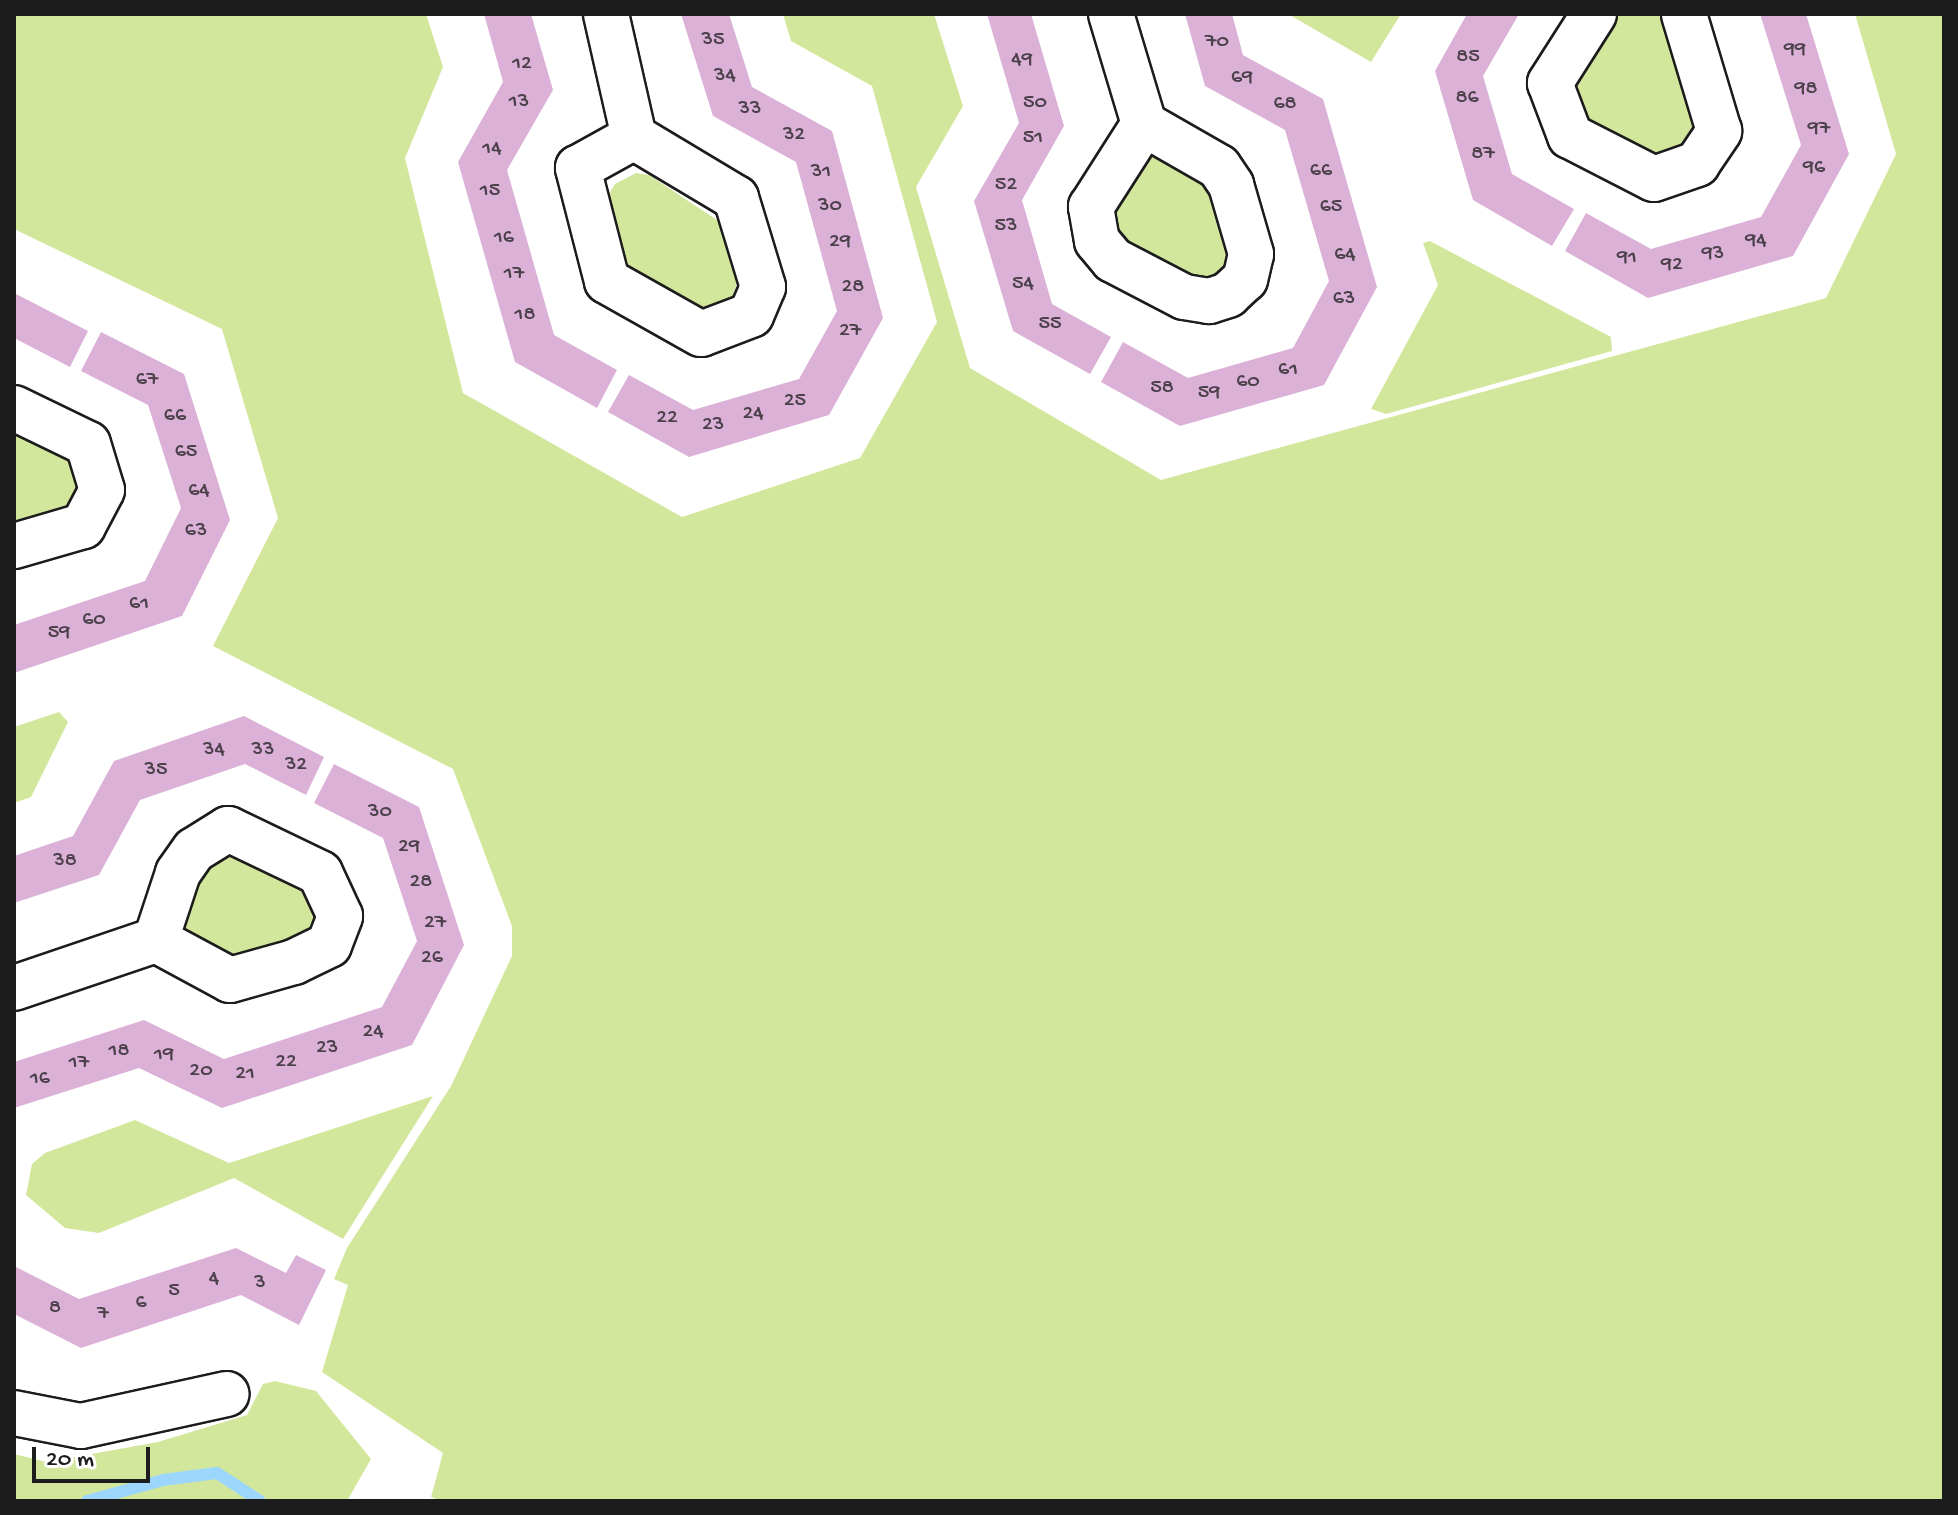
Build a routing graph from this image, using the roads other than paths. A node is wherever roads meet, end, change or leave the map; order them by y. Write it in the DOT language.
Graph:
graph roads {
  1 [pos="606,14"];
  2 [pos="1111,14"];
  3 [pos="1594,14"];
  4 [pos="1684,14"];
  5 [pos="1144,124"];
  6 [pos="634,137"];
  7 [pos="14,408"];
  8 [pos="14,546"];
  9 [pos="156,940"];
  10 [pos="14,988"];
  11 [pos="227,1394"];
  12 [pos="14,1413"];
  1 -- 6 [label="street"];
  2 -- 5 [label="street"];
  3 -- 4 [label="street"];
  6 -- 6 [label="street"];
  7 -- 8 [label="street"];
  9 -- 10 [label="street"];
  11 -- 12 [label="street"];
}
